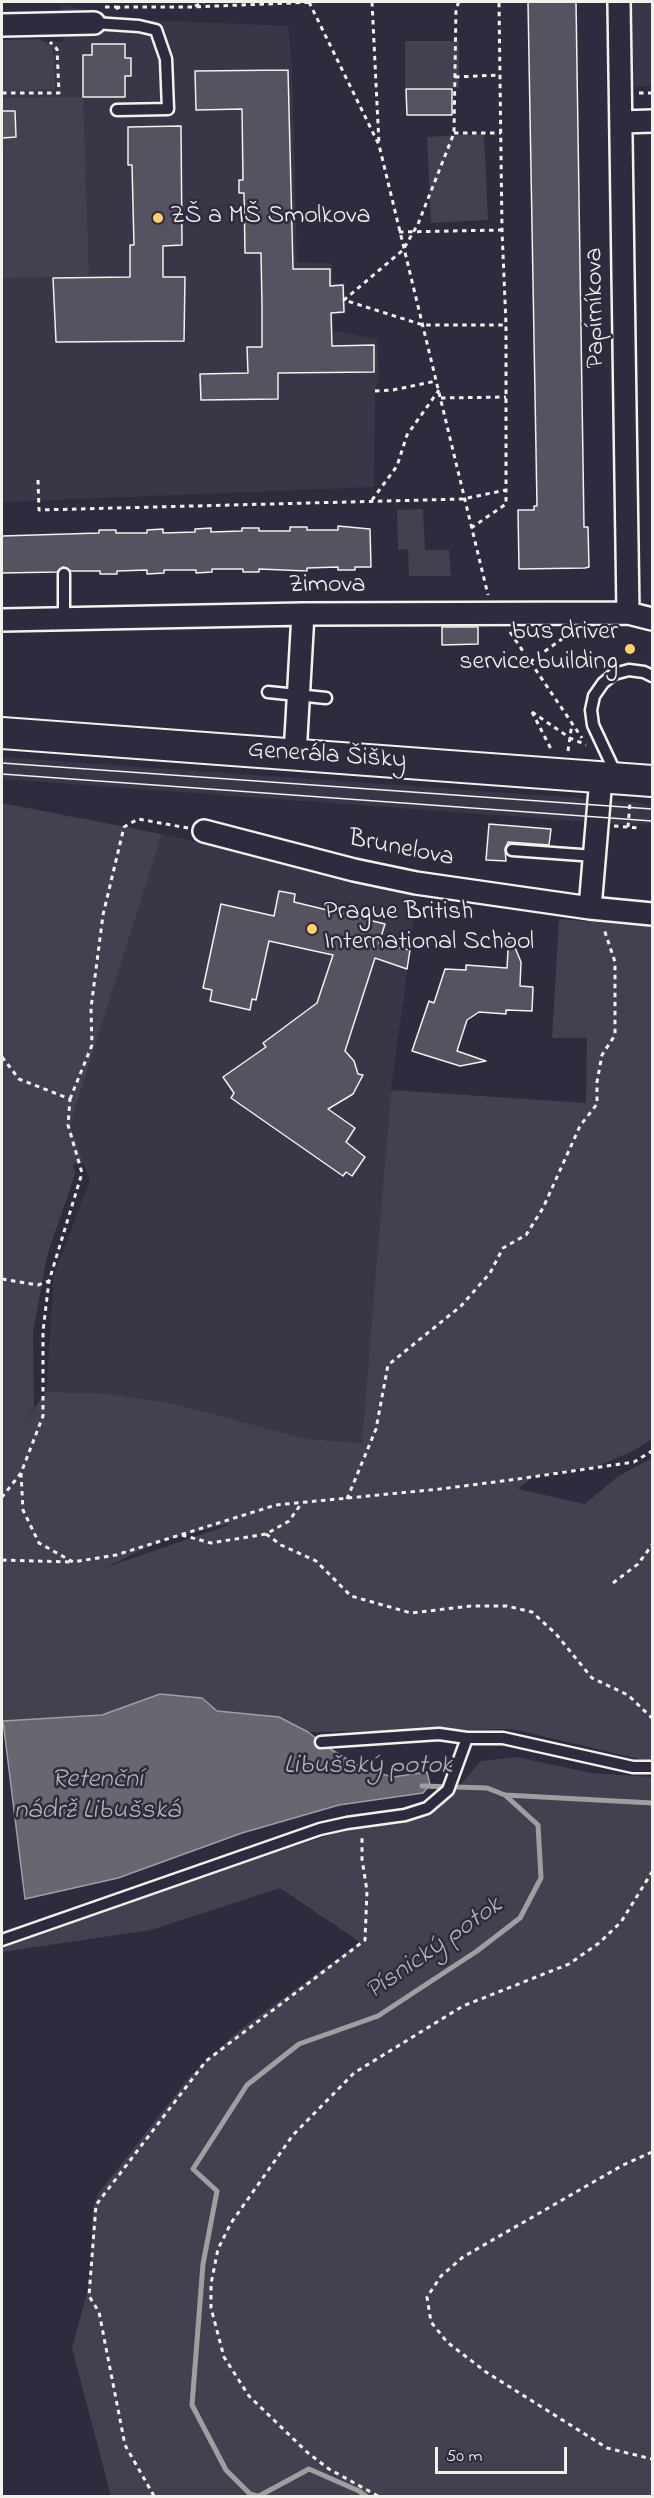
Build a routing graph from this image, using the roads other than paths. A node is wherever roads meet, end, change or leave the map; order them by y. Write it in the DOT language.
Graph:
graph roads {
  1 [pos="619,2"];
  2 [pos="94,23"];
  3 [pos="2,25"];
  4 [pos="117,110"];
  5 [pos="652,121"];
  6 [pos="621,122"];
  7 [pos="64,574"];
  8 [pos="628,613"];
  9 [pos="303,614"];
  10 [pos="64,619"];
  11 [pos="652,619"];
  12 [pos="2,620"];
  13 [pos="652,676"];
  14 [pos="268,692"];
  15 [pos="298,695"];
  16 [pos="326,698"];
  17 [pos="2,733"];
  18 [pos="295,755"];
  19 [pos="627,785"];
  20 [pos="204,831"];
  21 [pos="512,850"];
  22 [pos="594,856"];
  23 [pos="595,913"];
  24 [pos="652,914"];
  25 [pos="467,1738"];
  26 [pos="321,1742"];
  27 [pos="652,1767"];
  28 [pos="2,1940"];
  1 -- 6 [label="street, Papírníkova"];
  2 -- 3 [label="street"];
  2 -- 4 [label="lane"];
  5 -- 6 [label="street"];
  6 -- 8 [label="street, Papírníkova"];
  7 -- 10 [label="lane"];
  8 -- 9 [label="street, Zimova"];
  8 -- 11 [label="street, Zimova"];
  9 -- 10 [label="street, Zimova"];
  9 -- 15 [label="street"];
  10 -- 12 [label="street, Zimova"];
  13 -- 19 [label="lane"];
  14 -- 15 [label="lane"];
  15 -- 16 [label="lane"];
  15 -- 18 [label="street"];
  17 -- 18 [label="main road, Generála Šišky"];
  18 -- 19 [label="main road, Generála Šišky"];
  19 -- 22 [label="street"];
  20 -- 23 [label="street, Brunelova"];
  21 -- 22 [label="lane"];
  22 -- 23 [label="street"];
  23 -- 24 [label="street, Brunelova"];
  25 -- 26 [label="lane"];
  25 -- 27 [label="lane"];
  25 -- 28 [label="lane"];
}
